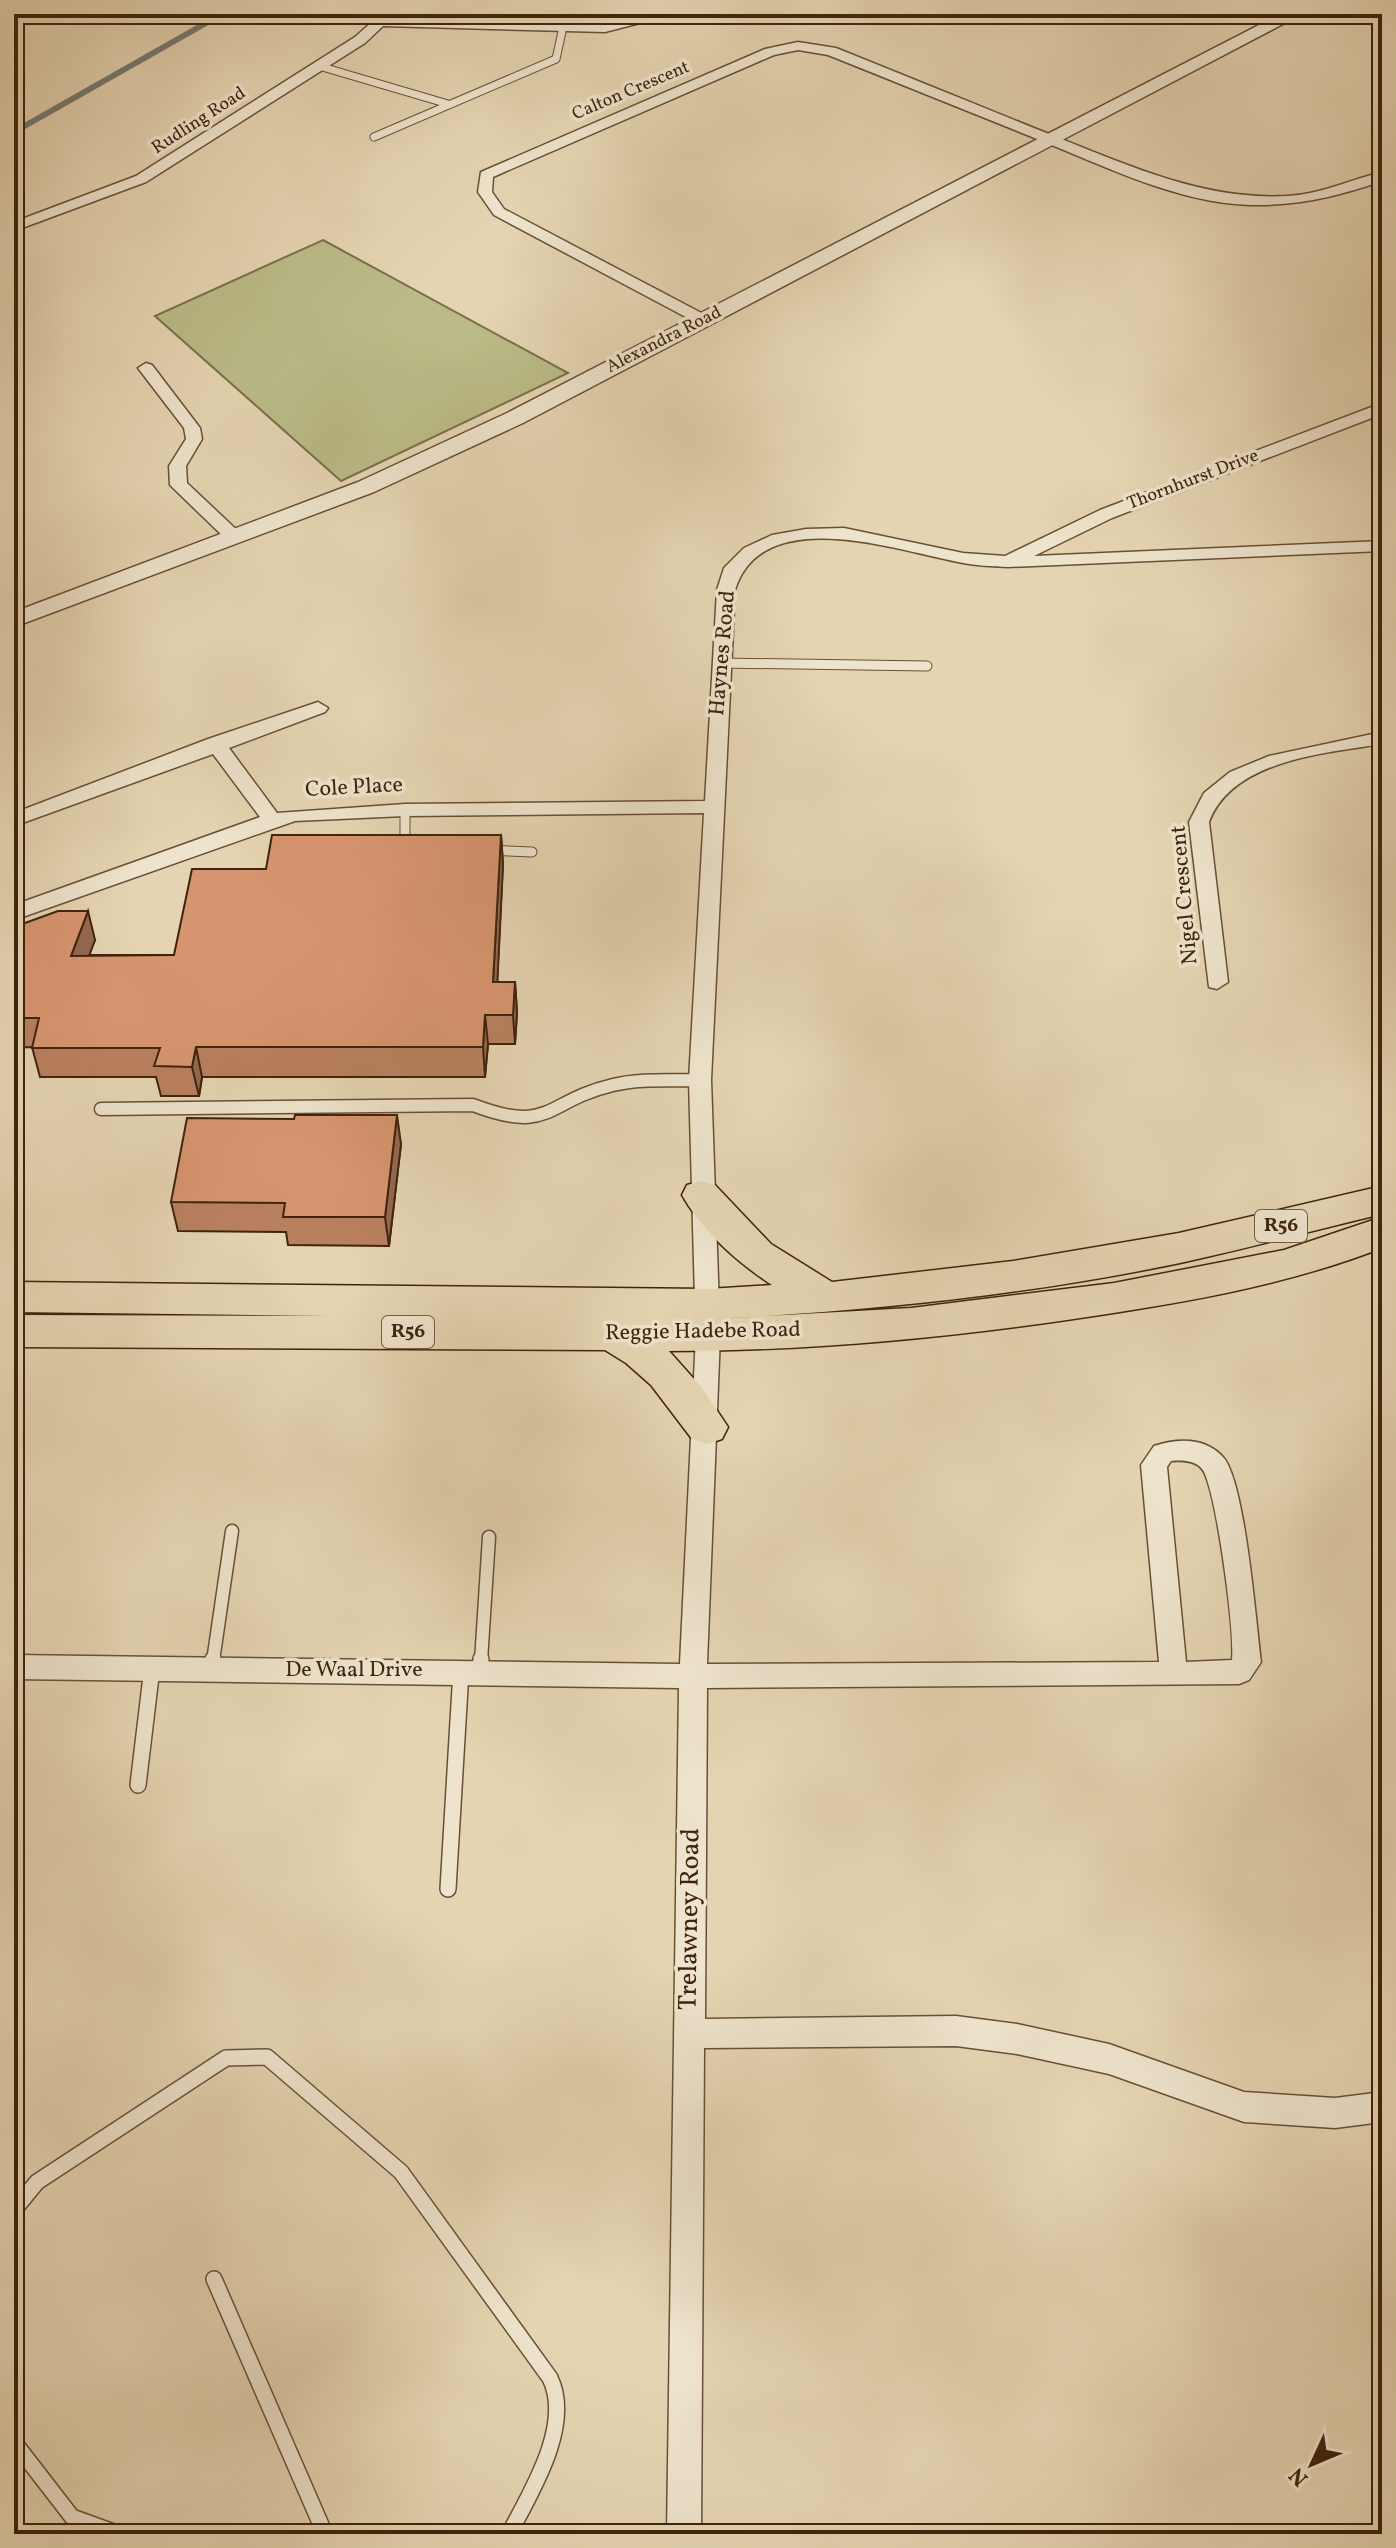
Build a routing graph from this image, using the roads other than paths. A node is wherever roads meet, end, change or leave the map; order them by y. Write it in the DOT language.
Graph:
graph roads {
  1 [pos="668,14"];
  2 [pos="1293,14"];
  3 [pos="378,18"];
  4 [pos="563,27"];
  5 [pos="319,66"];
  6 [pos="448,104"];
  7 [pos="374,137"];
  8 [pos="1048,138"];
  9 [pos="1382,176"];
  10 [pos="14,227"];
  11 [pos="703,320"];
  12 [pos="146,368"];
  13 [pos="1382,408"];
  14 [pos="1106,514"];
  15 [pos="234,537"];
  16 [pos="1382,546"];
  17 [pos="1122,557"];
  18 [pos="1008,562"];
  19 [pos="14,620"];
  20 [pos="721,663"];
  21 [pos="927,666"];
  22 [pos="318,708"];
  23 [pos="1382,738"];
  24 [pos="215,743"];
  25 [pos="712,807"];
  26 [pos="405,810"];
  27 [pos="14,820"];
  28 [pos="272,820"];
  29 [pos="427,848"];
  30 [pos="472,850"];
  31 [pos="532,852"];
  32 [pos="14,913"];
  33 [pos="1217,982"];
  34 [pos="700,1080"];
  35 [pos="101,1109"];
  36 [pos="701,1195"];
  37 [pos="1382,1200"];
  38 [pos="1382,1232"];
  39 [pos="14,1297"];
  40 [pos="827,1298"];
  41 [pos="708,1320"];
  42 [pos="14,1331"];
  43 [pos="608,1334"];
  44 [pos="707,1427"];
  45 [pos="232,1531"];
  46 [pos="489,1537"];
  47 [pos="14,1667"];
  48 [pos="152,1668"];
  49 [pos="211,1671"];
  50 [pos="471,1671"];
  51 [pos="1174,1674"];
  52 [pos="693,1676"];
  53 [pos="138,1785"];
  54 [pos="448,1889"];
  55 [pos="689,2034"];
  56 [pos="1382,2107"];
  57 [pos="14,2210"];
  58 [pos="214,2279"];
  59 [pos="14,2442"];
  60 [pos="119,2534"];
  61 [pos="325,2534"];
  62 [pos="509,2534"];
  63 [pos="684,2534"];
  1 -- 4 [label="street"];
  2 -- 8 [label="street, Alexandra Road"];
  3 -- 4 [label="street"];
  3 -- 5 [label="street, Rudling Road"];
  4 -- 6 [label="lane"];
  5 -- 6 [label="lane"];
  5 -- 10 [label="street, Rudling Road"];
  6 -- 7 [label="lane"];
  8 -- 9 [label="street"];
  8 -- 11 [label="street, Alexandra Road"];
  8 -- 11 [label="street, Calton Crescent"];
  11 -- 15 [label="street, Alexandra Road"];
  12 -- 15 [label="street"];
  13 -- 14 [label="street, Thornhurst Drive"];
  14 -- 17 [label="street"];
  14 -- 18 [label="street, Thornhurst Drive"];
  15 -- 19 [label="street, Alexandra Road"];
  16 -- 17 [label="street, Haynes Road"];
  17 -- 18 [label="street, Haynes Road"];
  18 -- 20 [label="street, Haynes Road"];
  20 -- 21 [label="lane"];
  20 -- 25 [label="street, Haynes Road"];
  22 -- 24 [label="street"];
  23 -- 33 [label="street, Nigel Crescent"];
  24 -- 27 [label="street"];
  24 -- 28 [label="street"];
  25 -- 26 [label="street, Cole Place"];
  25 -- 34 [label="street, Haynes Road"];
  26 -- 28 [label="street, Cole Place"];
  26 -- 29 [label="lane"];
  28 -- 32 [label="street, Cole Place"];
  30 -- 31 [label="lane"];
  34 -- 35 [label="lane"];
  34 -- 36 [label="street, Haynes Road"];
  36 -- 40 [label="main road"];
  36 -- 41 [label="street, Haynes Road"];
  37 -- 40 [label="main road, Reggie Hadebe Road / R56"];
  38 -- 41 [label="main road, Reggie Hadebe Road / R56"];
  39 -- 41 [label="main road, Reggie Hadebe Road / R56"];
  40 -- 41 [label="main road, Reggie Hadebe Road / R56"];
  41 -- 43 [label="main road, Reggie Hadebe Road / R56"];
  41 -- 44 [label="street, Trelawney Road"];
  42 -- 43 [label="main road, Reggie Hadebe Road / R56"];
  43 -- 44 [label="main road"];
  44 -- 52 [label="street, Trelawney Road"];
  45 -- 49 [label="lane"];
  46 -- 50 [label="lane"];
  47 -- 48 [label="street, De Waal Drive"];
  48 -- 49 [label="street, De Waal Drive"];
  48 -- 53 [label="lane"];
  49 -- 50 [label="street, De Waal Drive"];
  50 -- 52 [label="street, De Waal Drive"];
  50 -- 54 [label="lane"];
  51 -- 51 [label="street, De Waal Drive"];
  51 -- 52 [label="street, De Waal Drive"];
  52 -- 55 [label="street, Trelawney Road"];
  55 -- 56 [label="street"];
  55 -- 63 [label="street, Trelawney Road"];
  57 -- 62 [label="lane"];
  58 -- 61 [label="lane"];
  59 -- 60 [label="lane"];
}
